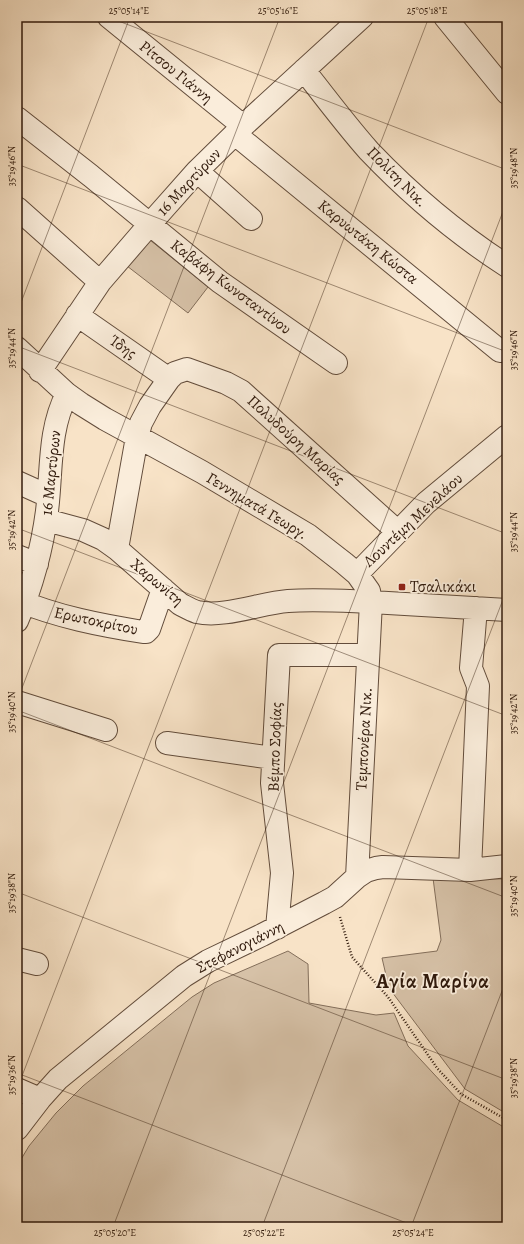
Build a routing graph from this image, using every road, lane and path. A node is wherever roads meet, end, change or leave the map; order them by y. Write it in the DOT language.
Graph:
graph roads {
  1 [pos="109,17"];
  2 [pos="362,17"];
  3 [pos="445,17"];
  4 [pos="304,70"];
  5 [pos="507,93"];
  6 [pos="17,118"];
  7 [pos="239,130"];
  8 [pos="197,171"];
  9 [pos="17,208"];
  10 [pos="251,219"];
  11 [pos="150,224"];
  12 [pos="507,266"];
  13 [pos="100,282"];
  14 [pos="77,315"];
  15 [pos="17,348"];
  16 [pos="500,351"];
  17 [pos="336,363"];
  18 [pos="40,370"];
  19 [pos="175,375"];
  20 [pos="67,394"];
  21 [pos="507,436"];
  22 [pos="137,437"];
  23 [pos="17,482"];
  24 [pos="48,496"];
  25 [pos="46,520"];
  26 [pos="398,532"];
  27 [pos="117,549"];
  28 [pos="17,556"];
  29 [pos="37,564"];
  30 [pos="357,574"];
  31 [pos="163,589"];
  32 [pos="371,602"];
  33 [pos="20,608"];
  34 [pos="476,608"];
  35 [pos="507,610"];
  36 [pos="368,655"];
  37 [pos="17,702"];
  38 [pos="106,730"];
  39 [pos="167,743"];
  40 [pos="273,758"];
  41 [pos="507,866"];
  42 [pos="470,870"];
  43 [pos="357,877"];
  44 [pos="335,897"];
  45 [pos="277,928"];
  46 [pos="17,1089"];
  47 [pos="40,1099"];
  48 [pos="507,1120"];
  49 [pos="17,1129"];
  1 -- 7 [label="street, Ρίτσου Γιάννη"];
  2 -- 4 [label="street, 16 Μαρτύρων"];
  3 -- 5 [label="street"];
  4 -- 7 [label="street, 16 Μαρτύρων"];
  4 -- 12 [label="street, Πολίτη Νικ."];
  6 -- 11 [label="street, Καβάφη Κωνσταντίνου"];
  7 -- 8 [label="street, 16 Μαρτύρων"];
  7 -- 16 [label="street, Καρυωτάκη Κώστα"];
  8 -- 10 [label="street"];
  8 -- 11 [label="street, 16 Μαρτύρων"];
  9 -- 13 [label="street"];
  11 -- 13 [label="street, 16 Μαρτύρων"];
  11 -- 17 [label="street, Καβάφη Κωνσταντίνου"];
  13 -- 14 [label="street, 16 Μαρτύρων"];
  14 -- 18 [label="street, 16 Μαρτύρων"];
  14 -- 19 [label="street, Ίδης"];
  15 -- 18 [label="street, Γεννηματά Γεωργ."];
  18 -- 20 [label="street, Γεννηματά Γεωργ."];
  19 -- 22 [label="street"];
  19 -- 26 [label="street, Πολυδούρη Μαρίας"];
  20 -- 22 [label="street, Γεννηματά Γεωργ."];
  20 -- 24 [label="street, 16 Μαρτύρων"];
  21 -- 26 [label="street, Λουντέμη Μενελάου"];
  22 -- 27 [label="street"];
  22 -- 30 [label="street, Γεννηματά Γεωργ."];
  23 -- 24 [label="street"];
  24 -- 25 [label="street, 16 Μαρτύρων"];
  25 -- 27 [label="street, Χαρωνίτη"];
  25 -- 29 [label="street, 16 Μαρτύρων"];
  26 -- 30 [label="street, Λουντέμη Μενελάου"];
  27 -- 31 [label="street, Χαρωνίτη"];
  28 -- 29 [label="street"];
  29 -- 33 [label="street, 16 Μαρτύρων"];
  30 -- 32 [label="street, Γεννηματά Γεωργ."];
  31 -- 32 [label="street, Χαρωνίτη"];
  31 -- 33 [label="street, Ερωτοκρίτου"];
  32 -- 34 [label="street"];
  32 -- 36 [label="street, Τεμπονέρα Νικ."];
  34 -- 35 [label="street"];
  34 -- 42 [label="street"];
  36 -- 40 [label="street, Βέμπο Σοφίας"];
  36 -- 43 [label="street, Τεμπονέρα Νικ."];
  37 -- 38 [label="street"];
  39 -- 40 [label="street"];
  40 -- 45 [label="street, Βέμπο Σοφίας"];
  41 -- 42 [label="street, Στεφανογιάννη"];
  42 -- 43 [label="street, Στεφανογιάννη"];
  43 -- 44 [label="street, Στεφανογιάννη"];
  44 -- 45 [label="street, Στεφανογιάννη"];
  44 -- 48 [label="path"];
  45 -- 47 [label="street, Στεφανογιάννη"];
  46 -- 47 [label="street"];
  47 -- 49 [label="street, Στεφανογιάννη"];
}
